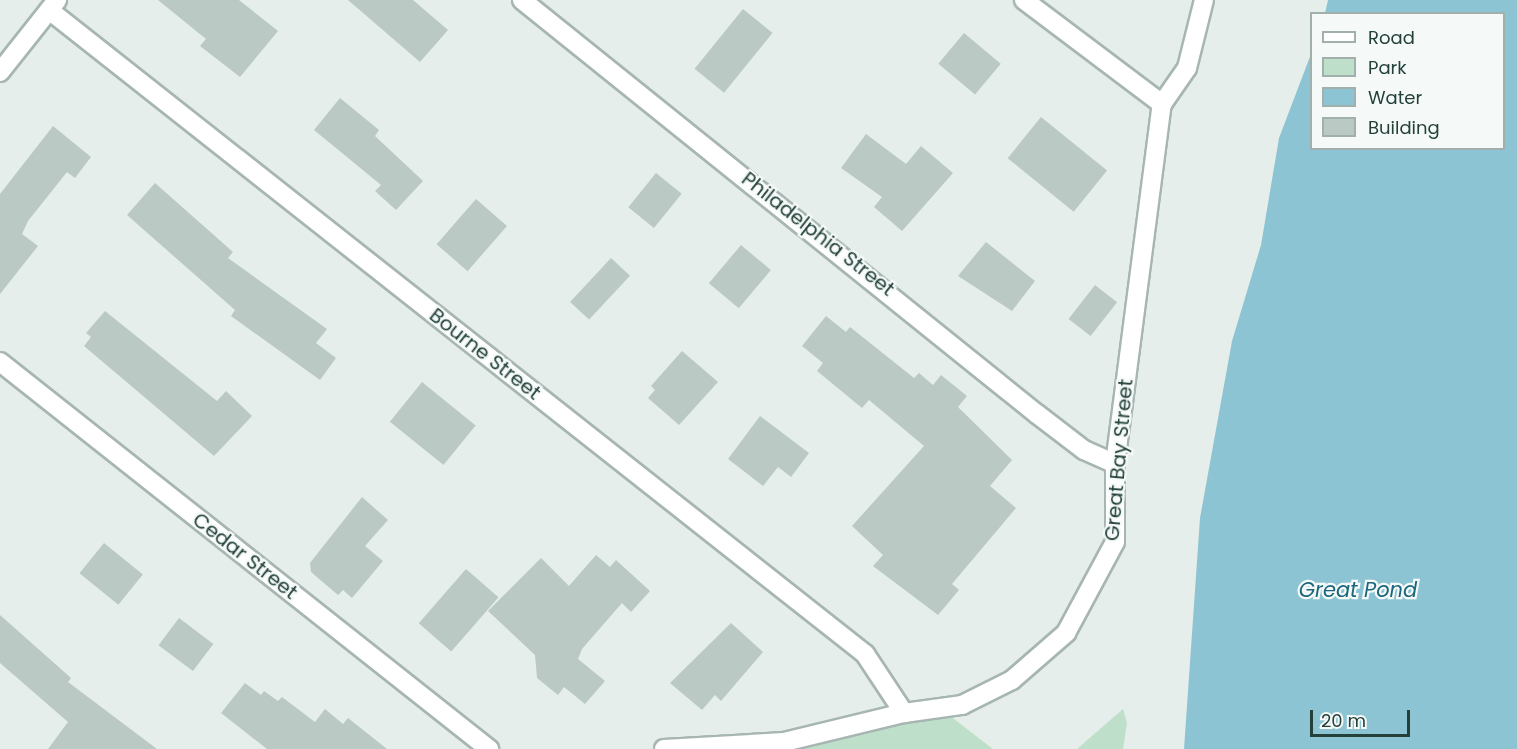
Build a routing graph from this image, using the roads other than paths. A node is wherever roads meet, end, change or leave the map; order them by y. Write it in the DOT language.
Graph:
graph roads {
  1 [pos="522,0"];
  2 [pos="1024,0"];
  3 [pos="1204,0"];
  4 [pos="53,5"];
  5 [pos="0,72"];
  6 [pos="1162,104"];
  7 [pos="0,362"];
  8 [pos="1115,464"];
  9 [pos="904,712"];
  10 [pos="489,749"];
  11 [pos="664,749"];
  1 -- 8 [label="street, Philadelphia Street"];
  2 -- 6 [label="street"];
  3 -- 6 [label="street, Great Bay Street"];
  4 -- 5 [label="street"];
  4 -- 9 [label="street, Bourne Street"];
  6 -- 8 [label="street, Great Bay Street"];
  7 -- 10 [label="street, Cedar Street"];
  8 -- 9 [label="street, Great Bay Street"];
  9 -- 11 [label="street, Great Bay Street"];
}
